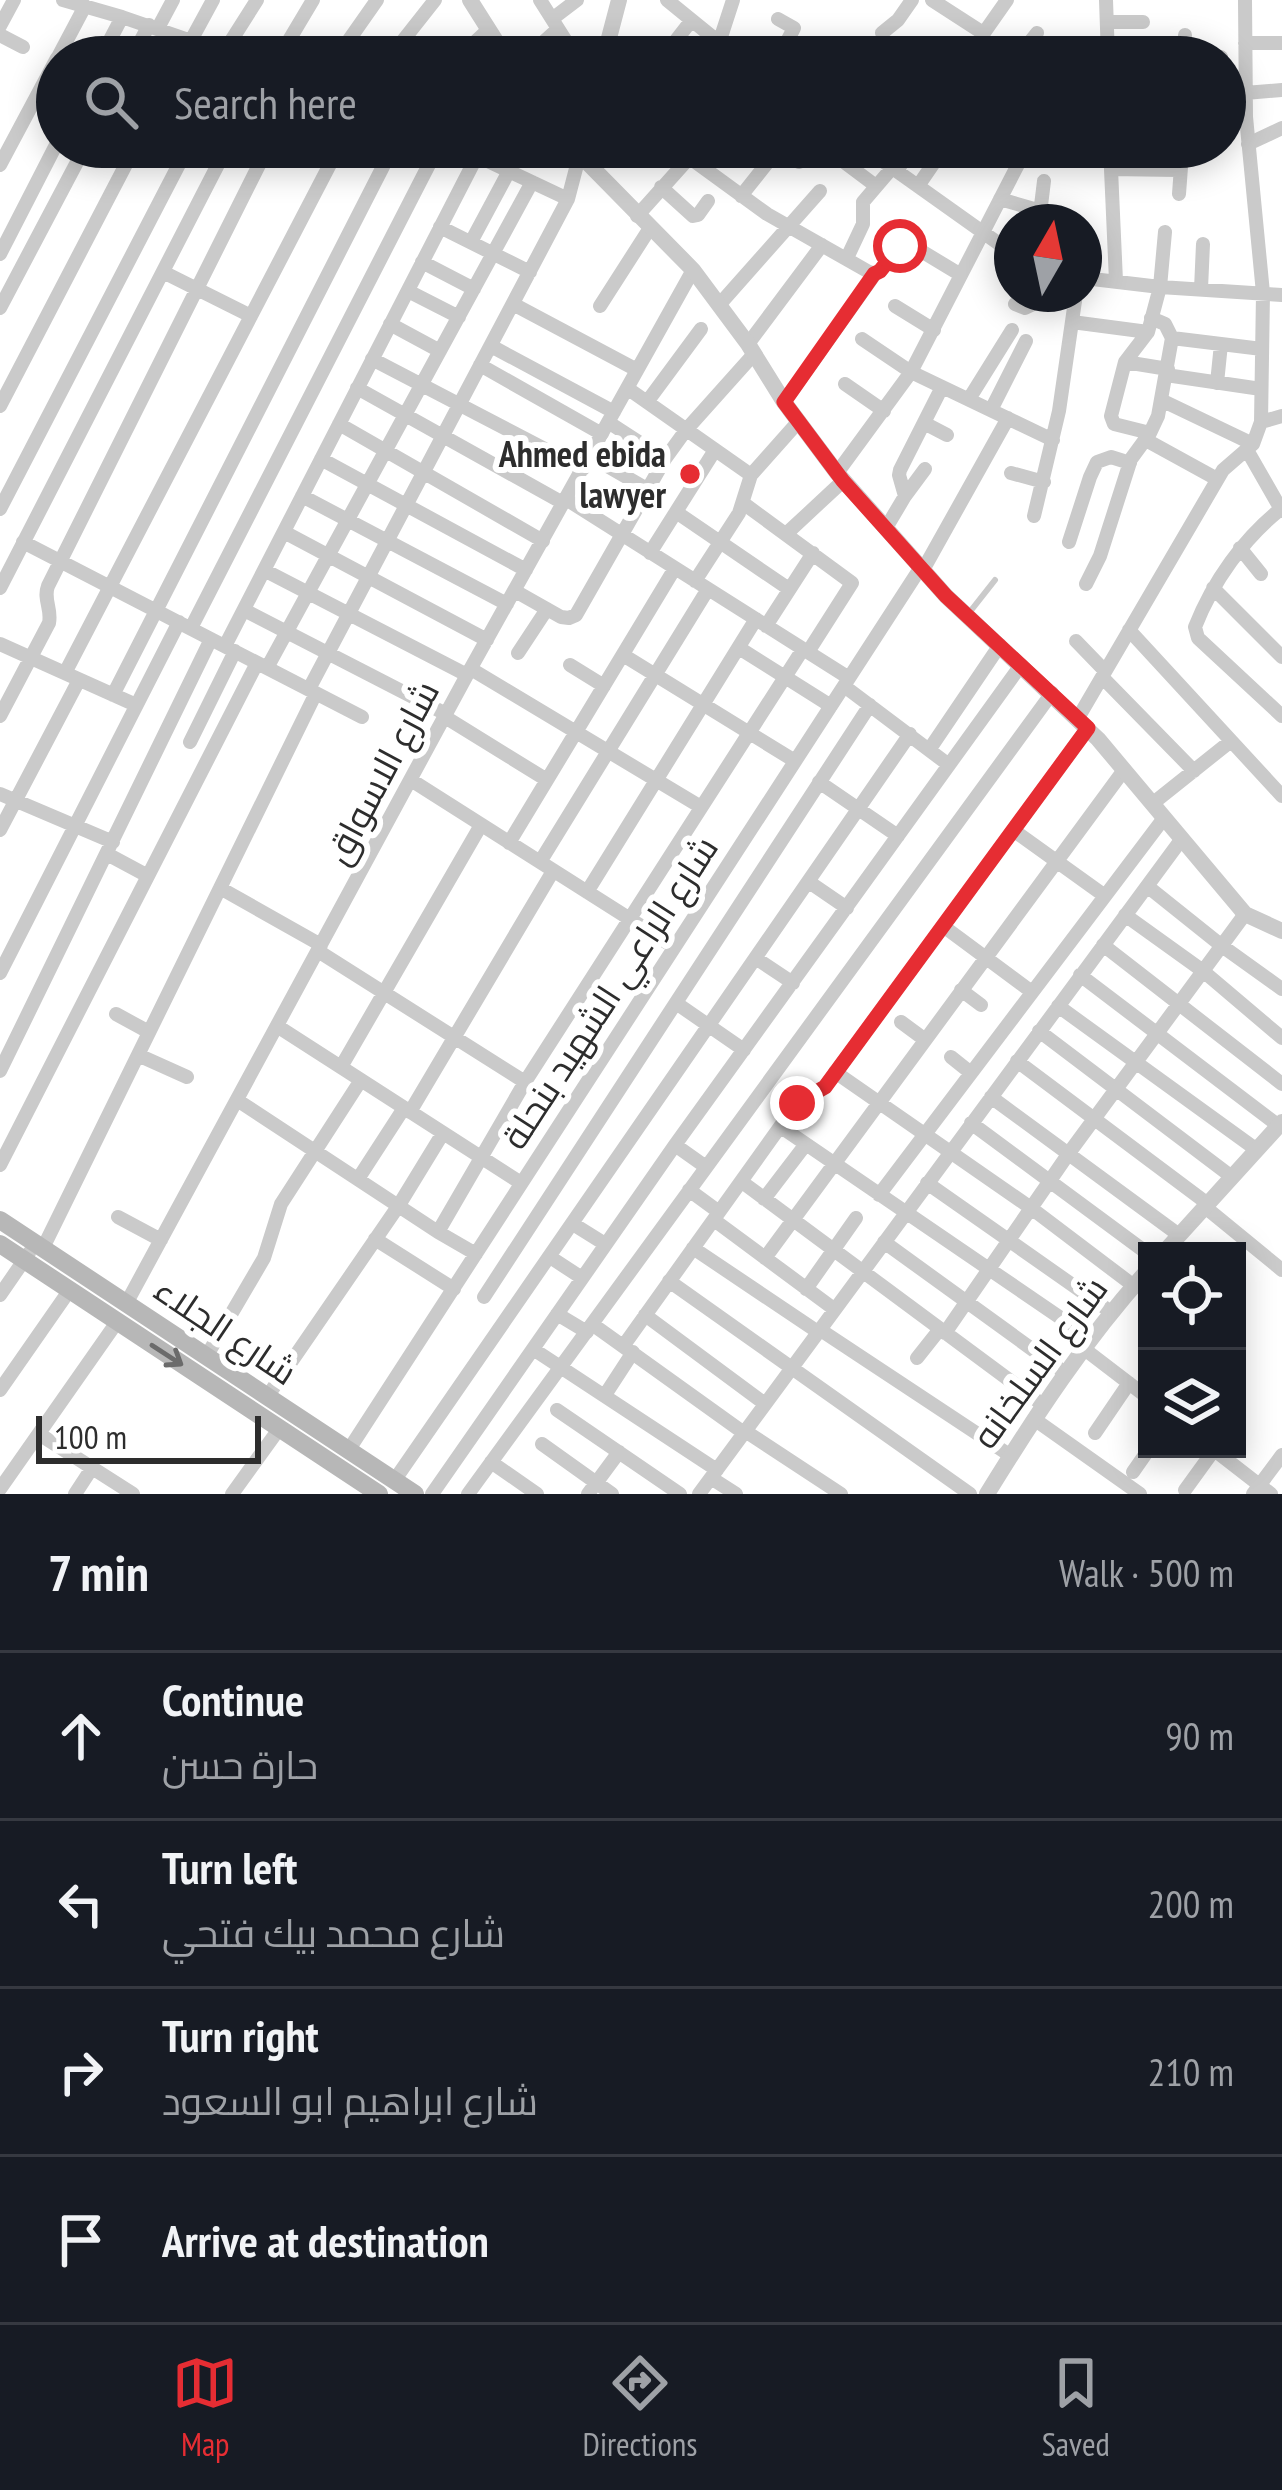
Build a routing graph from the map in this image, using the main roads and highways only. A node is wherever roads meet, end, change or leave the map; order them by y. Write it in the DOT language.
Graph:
graph roads {
  1 [pos="0,1220"];
  2 [pos="0,1244"];
  3 [pos="34,1251"];
  4 [pos="308,1436"];
  5 [pos="387,1487"];
  6 [pos="416,1494"];
  1 -- 3 [label="main road, شارع الجلاء"];
  2 -- 3 [label="main road, شارع الجلاء"];
  3 -- 4 [label="main road, شارع الجلاء"];
  3 -- 4 [label="main road, شارع الجلاء, one-way"];
  4 -- 5 [label="main road, شارع الجلاء"];
  4 -- 5 [label="main road, شارع الجلاء"];
  5 -- 6 [label="main road, شارع الجلاء"];
}
